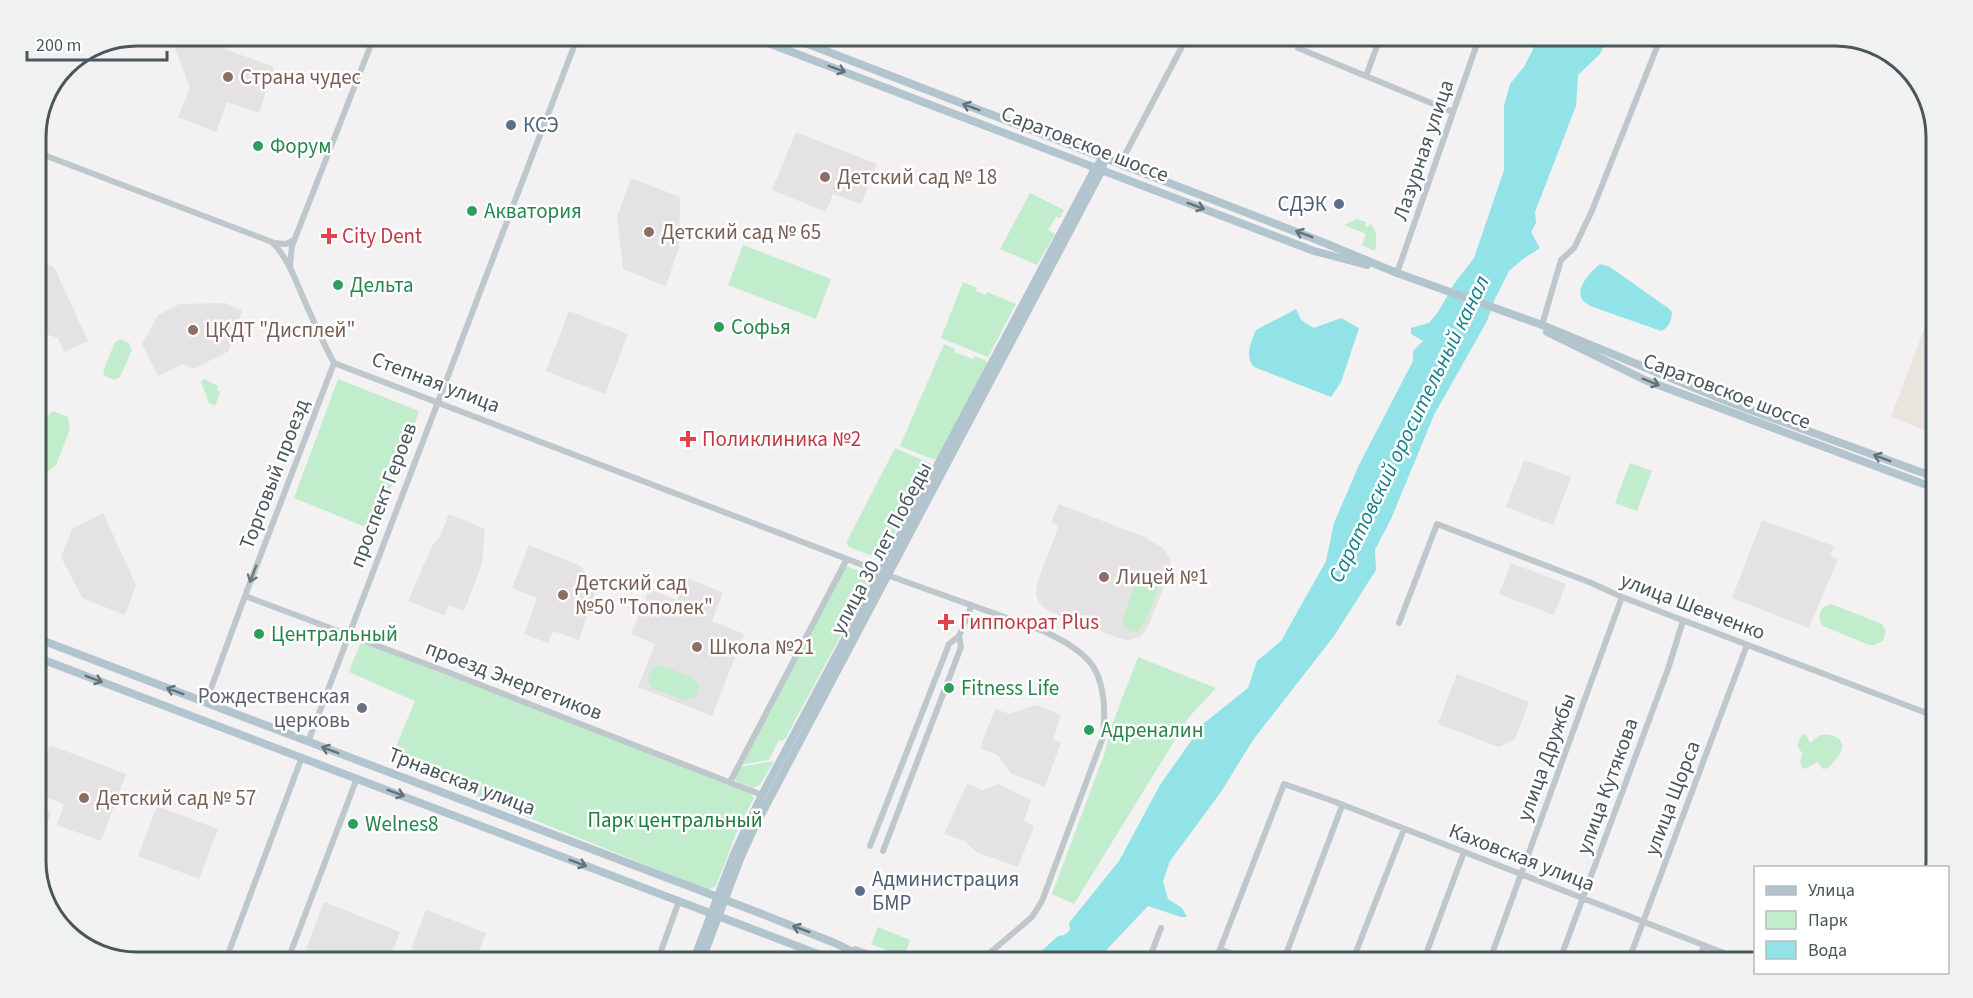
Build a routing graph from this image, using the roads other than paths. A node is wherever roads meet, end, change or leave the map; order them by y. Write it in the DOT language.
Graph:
graph roads {
  1 [pos="370,46"];
  2 [pos="574,46"];
  3 [pos="776,46"];
  4 [pos="815,46"];
  5 [pos="1182,46"];
  6 [pos="1299,46"];
  7 [pos="1377,46"];
  8 [pos="1476,46"];
  9 [pos="1657,46"];
  10 [pos="1366,76"];
  11 [pos="931,91"];
  12 [pos="927,103"];
  13 [pos="1453,112"];
  14 [pos="47,156"];
  15 [pos="1104,158"];
  16 [pos="1120,164"];
  17 [pos="1099,169"];
  18 [pos="296,239"];
  19 [pos="272,243"];
  20 [pos="1356,259"];
  21 [pos="290,266"];
  22 [pos="1397,273"];
  23 [pos="1509,314"];
  24 [pos="1542,325"];
  25 [pos="1619,357"];
  26 [pos="334,363"];
  27 [pos="1611,364"];
  28 [pos="437,402"];
  29 [pos="1926,474"];
  30 [pos="1926,485"];
  31 [pos="847,560"];
  32 [pos="884,573"];
  33 [pos="245,596"];
  34 [pos="1622,597"];
  35 [pos="972,605"];
  36 [pos="1683,621"];
  37 [pos="1399,622"];
  38 [pos="349,636"];
  39 [pos="959,636"];
  40 [pos="48,642"];
  41 [pos="1747,645"];
  42 [pos="67,650"];
  43 [pos="47,657"];
  44 [pos="47,661"];
  45 [pos="60,666"];
  46 [pos="206,702"];
  47 [pos="1926,713"];
  48 [pos="250,720"];
  49 [pos="243,735"];
  50 [pos="308,741"];
  51 [pos="302,757"];
  52 [pos="381,769"];
  53 [pos="357,778"];
  54 [pos="730,782"];
  55 [pos="374,785"];
  56 [pos="766,796"];
  57 [pos="1342,806"];
  58 [pos="1404,829"];
  59 [pos="870,846"];
  60 [pos="883,851"];
  61 [pos="1464,852"];
  62 [pos="627,863"];
  63 [pos="656,874"];
  64 [pos="1522,876"];
  65 [pos="618,878"];
  66 [pos="649,890"];
  67 [pos="721,899"];
  68 [pos="1583,899"];
  69 [pos="679,901"];
  70 [pos="716,915"];
  71 [pos="1643,922"];
  72 [pos="1161,928"];
  73 [pos="837,944"];
  74 [pos="1704,945"];
  75 [pos="1220,949"];
  76 [pos="229,952"];
  77 [pos="291,952"];
  78 [pos="661,952"];
  79 [pos="698,952"];
  80 [pos="704,952"];
  81 [pos="813,952"];
  82 [pos="851,952"];
  83 [pos="862,952"];
  84 [pos="991,952"];
  85 [pos="1152,952"];
  86 [pos="1219,952"];
  87 [pos="1227,952"];
  88 [pos="1286,952"];
  89 [pos="1356,952"];
  90 [pos="1427,952"];
  91 [pos="1493,952"];
  92 [pos="1562,952"];
  93 [pos="1632,952"];
  94 [pos="1702,952"];
  95 [pos="1722,952"];
  1 -- 18 [label="street"];
  2 -- 28 [label="street, проспект Героев"];
  3 -- 12 [label="main road, Саратовское шоссе, one-way"];
  4 -- 11 [label="main road, Саратовское шоссе"];
  5 -- 16 [label="street"];
  6 -- 10 [label="street"];
  7 -- 10 [label="street"];
  8 -- 13 [label="street, Лазурная улица"];
  9 -- 24 [label="street"];
  10 -- 13 [label="street"];
  11 -- 12 [label="main road"];
  15 -- 11 [label="main road, Саратовское шоссе, one-way"];
  12 -- 17 [label="main road, Саратовское шоссе"];
  13 -- 22 [label="street, Лазурная улица"];
  14 -- 19 [label="street"];
  15 -- 16 [label="main road, Саратовское шоссе"];
  15 -- 17 [label="main road, улица 30 лет Победы"];
  20 -- 16 [label="main road, Саратовское шоссе, one-way"];
  17 -- 20 [label="main road, Саратовское шоссе, one-way"];
  17 -- 32 [label="main road, улица 30 лет Победы"];
  18 -- 19 [label="street"];
  18 -- 21 [label="street"];
  19 -- 21 [label="street"];
  20 -- 22 [label="main road, Саратовское шоссе"];
  21 -- 26 [label="street"];
  22 -- 23 [label="main road, Саратовское шоссе"];
  23 -- 24 [label="main road, Саратовское шоссе"];
  23 -- 27 [label="main road, Саратовское шоссе"];
  24 -- 25 [label="main road, Саратовское шоссе"];
  25 -- 27 [label="main road"];
  29 -- 25 [label="main road, Саратовское шоссе, one-way"];
  26 -- 28 [label="street, Степная улица"];
  26 -- 33 [label="street, Торговый проезд, one-way"];
  27 -- 30 [label="main road, Саратовское шоссе, one-way"];
  28 -- 31 [label="street, Степная улица"];
  28 -- 38 [label="street, проспект Героев"];
  31 -- 32 [label="street, Степная улица"];
  31 -- 54 [label="street"];
  32 -- 35 [label="street, Степная улица"];
  32 -- 56 [label="main road, улица 30 лет Победы"];
  33 -- 38 [label="street, проезд Энергетиков"];
  33 -- 46 [label="street, Торговый проезд"];
  34 -- 36 [label="street, улица Шевченко"];
  34 -- 37 [label="street, улица Шевченко"];
  34 -- 64 [label="street, улица Дружбы"];
  35 -- 39 [label="street"];
  35 -- 84 [label="street, Степная улица"];
  36 -- 41 [label="street, улица Шевченко"];
  36 -- 68 [label="street, улица Кутякова"];
  38 -- 50 [label="street, проспект Героев"];
  38 -- 54 [label="street, проезд Энергетиков"];
  39 -- 59 [label="street"];
  39 -- 60 [label="street"];
  40 -- 42 [label="main road, Трнавская улица"];
  40 -- 43 [label="main road"];
  41 -- 47 [label="street, улица Шевченко"];
  41 -- 71 [label="street, улица Щорса"];
  42 -- 45 [label="main road"];
  46 -- 42 [label="main road, Трнавская улица, one-way"];
  44 -- 45 [label="main road, Трнавская улица"];
  45 -- 49 [label="main road, Трнавская улица, one-way"];
  46 -- 48 [label="main road, Трнавская улица"];
  48 -- 49 [label="main road"];
  48 -- 50 [label="main road, Трнавская улица"];
  49 -- 51 [label="main road, Трнавская улица"];
  50 -- 51 [label="main road, проспект Героев"];
  52 -- 50 [label="main road, Трнавская улица, one-way"];
  51 -- 53 [label="main road, Трнавская улица"];
  51 -- 76 [label="street, проспект Героев"];
  52 -- 55 [label="main road"];
  52 -- 62 [label="main road, Трнавская улица"];
  53 -- 55 [label="main road, Трнавская улица"];
  53 -- 77 [label="street"];
  54 -- 56 [label="street, проезд Энергетиков"];
  55 -- 65 [label="main road, Трнавская улица, one-way"];
  56 -- 67 [label="main road, улица 30 лет Победы"];
  57 -- 58 [label="street, Каховская улица"];
  57 -- 75 [label="street, Каховская улица"];
  57 -- 88 [label="street"];
  58 -- 61 [label="street, Каховская улица"];
  58 -- 89 [label="street"];
  61 -- 64 [label="street, Каховская улица"];
  61 -- 90 [label="street"];
  62 -- 63 [label="main road, Трнавская улица"];
  62 -- 65 [label="main road"];
  63 -- 66 [label="main road"];
  63 -- 67 [label="main road, Трнавская улица"];
  64 -- 68 [label="street, Каховская улица"];
  64 -- 91 [label="street, улица Дружбы"];
  65 -- 66 [label="main road, Трнавская улица"];
  66 -- 69 [label="main road, Трнавская улица"];
  67 -- 70 [label="main road, улица 30 лет Победы"];
  73 -- 67 [label="main road, Трнавская улица, one-way"];
  68 -- 71 [label="street, Каховская улица"];
  68 -- 92 [label="street, улица Кутякова"];
  69 -- 70 [label="main road, Трнавская улица"];
  69 -- 78 [label="street"];
  70 -- 79 [label="main road"];
  70 -- 80 [label="main road, улица 30 лет Победы"];
  70 -- 81 [label="main road, Трнавская улица"];
  71 -- 74 [label="street, Каховская улица"];
  71 -- 93 [label="street, улица Щорса"];
  72 -- 85 [label="street"];
  73 -- 82 [label="main road, Трнавская улица"];
  73 -- 83 [label="street"];
  74 -- 94 [label="street"];
  74 -- 95 [label="street, Каховская улица"];
  75 -- 86 [label="street"];
  75 -- 87 [label="street"];
}
